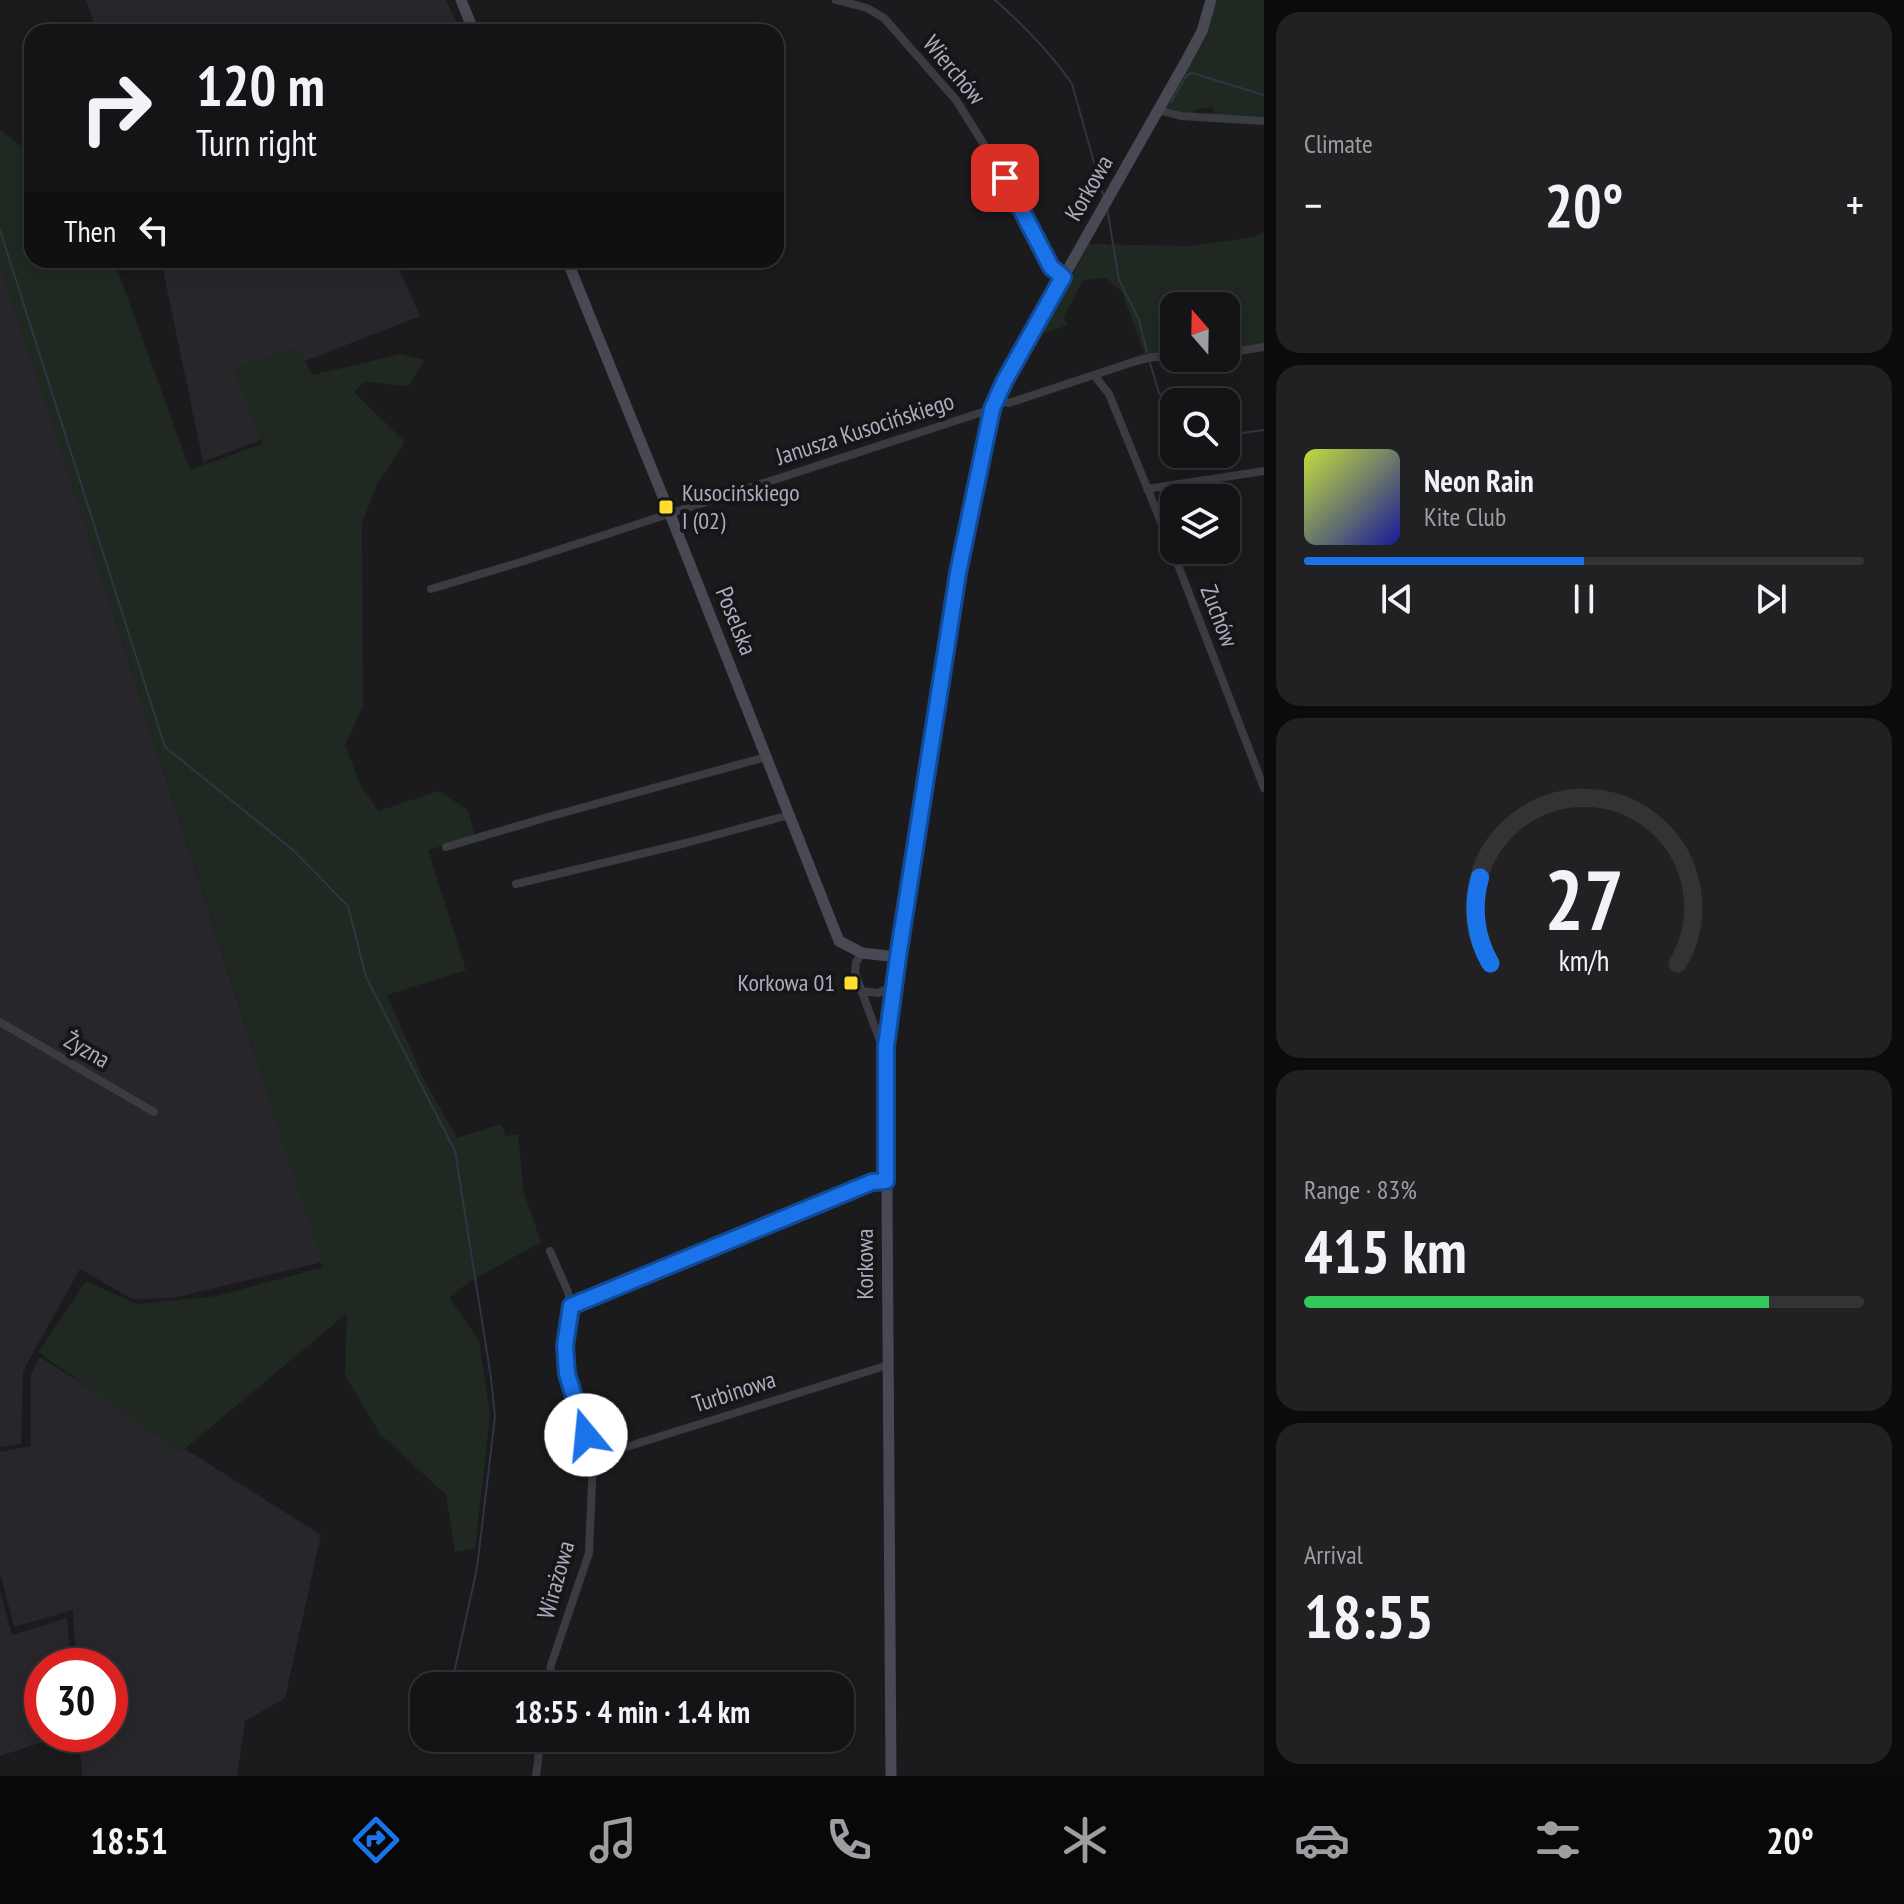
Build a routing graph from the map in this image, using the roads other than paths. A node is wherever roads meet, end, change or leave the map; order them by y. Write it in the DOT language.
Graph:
graph roads {
  1 [pos="461,0"];
  2 [pos="836,0"];
  3 [pos="1211,0"];
  4 [pos="471,24"];
  5 [pos="1158,110"];
  6 [pos="1264,121"];
  7 [pos="570,268"];
  8 [pos="1063,277"];
  9 [pos="1264,347"];
  10 [pos="1240,351"];
  11 [pos="1160,357"];
  12 [pos="1094,375"];
  13 [pos="994,405"];
  14 [pos="1264,471"];
  15 [pos="1147,489"];
  16 [pos="670,514"];
  17 [pos="431,589"];
  18 [pos="766,757"];
  19 [pos="1264,788"];
  20 [pos="789,815"];
  21 [pos="446,847"];
  22 [pos="516,884"];
  23 [pos="862,953"];
  24 [pos="898,957"];
  25 [pos="894,986"];
  26 [pos="861,991"];
  27 [pos="0,1022"];
  28 [pos="886,1047"];
  29 [pos="154,1112"];
  30 [pos="886,1181"];
  31 [pos="550,1251"];
  32 [pos="571,1306"];
  33 [pos="888,1365"];
  34 [pos="593,1460"];
  35 [pos="550,1672"];
  36 [pos="539,1752"];
  37 [pos="536,1776"];
  38 [pos="891,1776"];
  1 -- 4 [label="street"];
  2 -- 8 [label="street, Wierchów"];
  3 -- 5 [label="street, Korkowa"];
  5 -- 6 [label="street"];
  5 -- 8 [label="street, Korkowa"];
  7 -- 16 [label="street, Poselska"];
  8 -- 13 [label="street, Korkowa"];
  9 -- 10 [label="street"];
  11 -- 12 [label="street, Janusza Kusocińskiego"];
  12 -- 13 [label="street, Janusza Kusocińskiego"];
  12 -- 15 [label="street, Zuchów"];
  13 -- 16 [label="street, Janusza Kusocińskiego"];
  13 -- 24 [label="street, Korkowa"];
  14 -- 15 [label="street"];
  15 -- 19 [label="street, Zuchów"];
  16 -- 17 [label="street, Janusza Kusocińskiego"];
  16 -- 18 [label="street, Poselska"];
  18 -- 20 [label="street, Poselska"];
  18 -- 21 [label="street"];
  20 -- 22 [label="street"];
  20 -- 23 [label="street, Poselska"];
  23 -- 24 [label="street"];
  23 -- 26 [label="street"];
  24 -- 25 [label="street, Korkowa"];
  25 -- 26 [label="street"];
  25 -- 28 [label="street, Korkowa"];
  26 -- 28 [label="street"];
  27 -- 29 [label="street, Żyzna"];
  28 -- 30 [label="street, Korkowa"];
  30 -- 32 [label="street"];
  30 -- 33 [label="street, Korkowa"];
  31 -- 32 [label="street, Wirażowa"];
  32 -- 34 [label="street, Wirażowa"];
  33 -- 34 [label="street, Turbinowa"];
  33 -- 38 [label="street, Korkowa"];
  34 -- 35 [label="street, Wirażowa"];
  36 -- 37 [label="street"];
}
